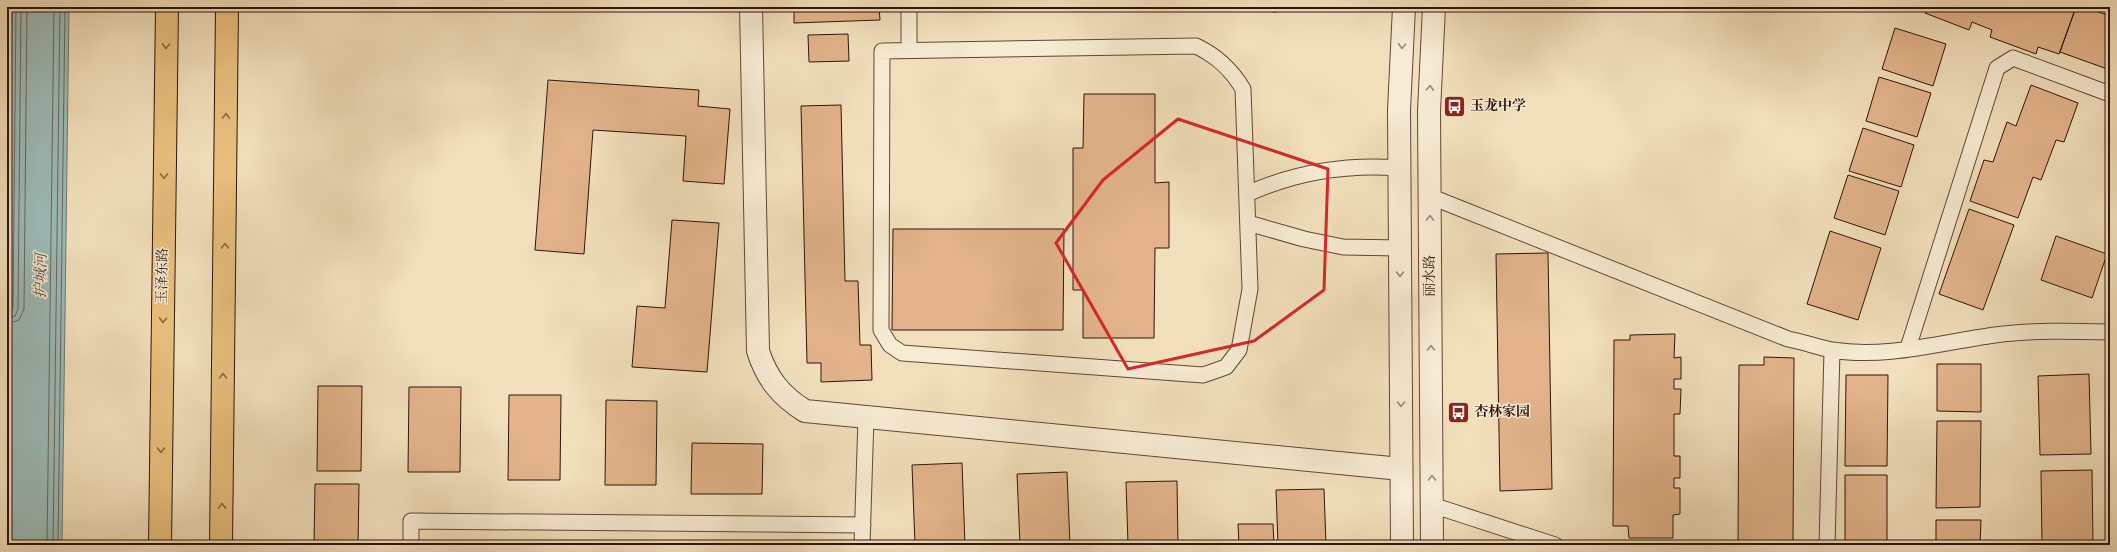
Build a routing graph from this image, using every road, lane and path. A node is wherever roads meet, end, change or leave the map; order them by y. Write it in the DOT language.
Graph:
graph roads {
  1 [pos="166,7"];
  2 [pos="227,7"];
  3 [pos="751,7"];
  4 [pos="909,7"];
  5 [pos="1404,7"];
  6 [pos="1434,7"];
  7 [pos="909,50"];
  8 [pos="2110,94"];
  9 [pos="1399,168"];
  10 [pos="1247,194"];
  11 [pos="1430,196"];
  12 [pos="1248,223"];
  13 [pos="1400,248"];
  14 [pos="2110,332"];
  15 [pos="1908,348"];
  16 [pos="1832,350"];
  17 [pos="866,417"];
  18 [pos="1401,469"];
  19 [pos="1432,505"];
  20 [pos="863,525"];
  21 [pos="160,545"];
  22 [pos="221,545"];
  23 [pos="411,545"];
  24 [pos="862,545"];
  25 [pos="1402,545"];
  26 [pos="1432,545"];
  27 [pos="1555,545"];
  28 [pos="1827,545"];
  1 -- 21 [label="main road, 玉泽东路, one-way"];
  22 -- 2 [label="main road, one-way"];
  3 -- 17 [label="street"];
  4 -- 7 [label="lane"];
  5 -- 9 [label="street, one-way"];
  11 -- 6 [label="street, 丽水路, one-way"];
  7 -- 10 [label="lane"];
  7 -- 12 [label="lane"];
  8 -- 15 [label="lane"];
  9 -- 10 [label="lane"];
  9 -- 13 [label="street"];
  10 -- 12 [label="lane"];
  11 -- 16 [label="lane"];
  19 -- 11 [label="street, 丽水路, one-way"];
  12 -- 13 [label="lane"];
  13 -- 18 [label="street, one-way"];
  14 -- 15 [label="lane"];
  15 -- 16 [label="lane"];
  16 -- 28 [label="lane"];
  17 -- 18 [label="street"];
  17 -- 20 [label="lane"];
  18 -- 25 [label="street"];
  19 -- 26 [label="street, 丽水路"];
  19 -- 27 [label="lane"];
  20 -- 23 [label="lane"];
  20 -- 24 [label="lane"];
}
